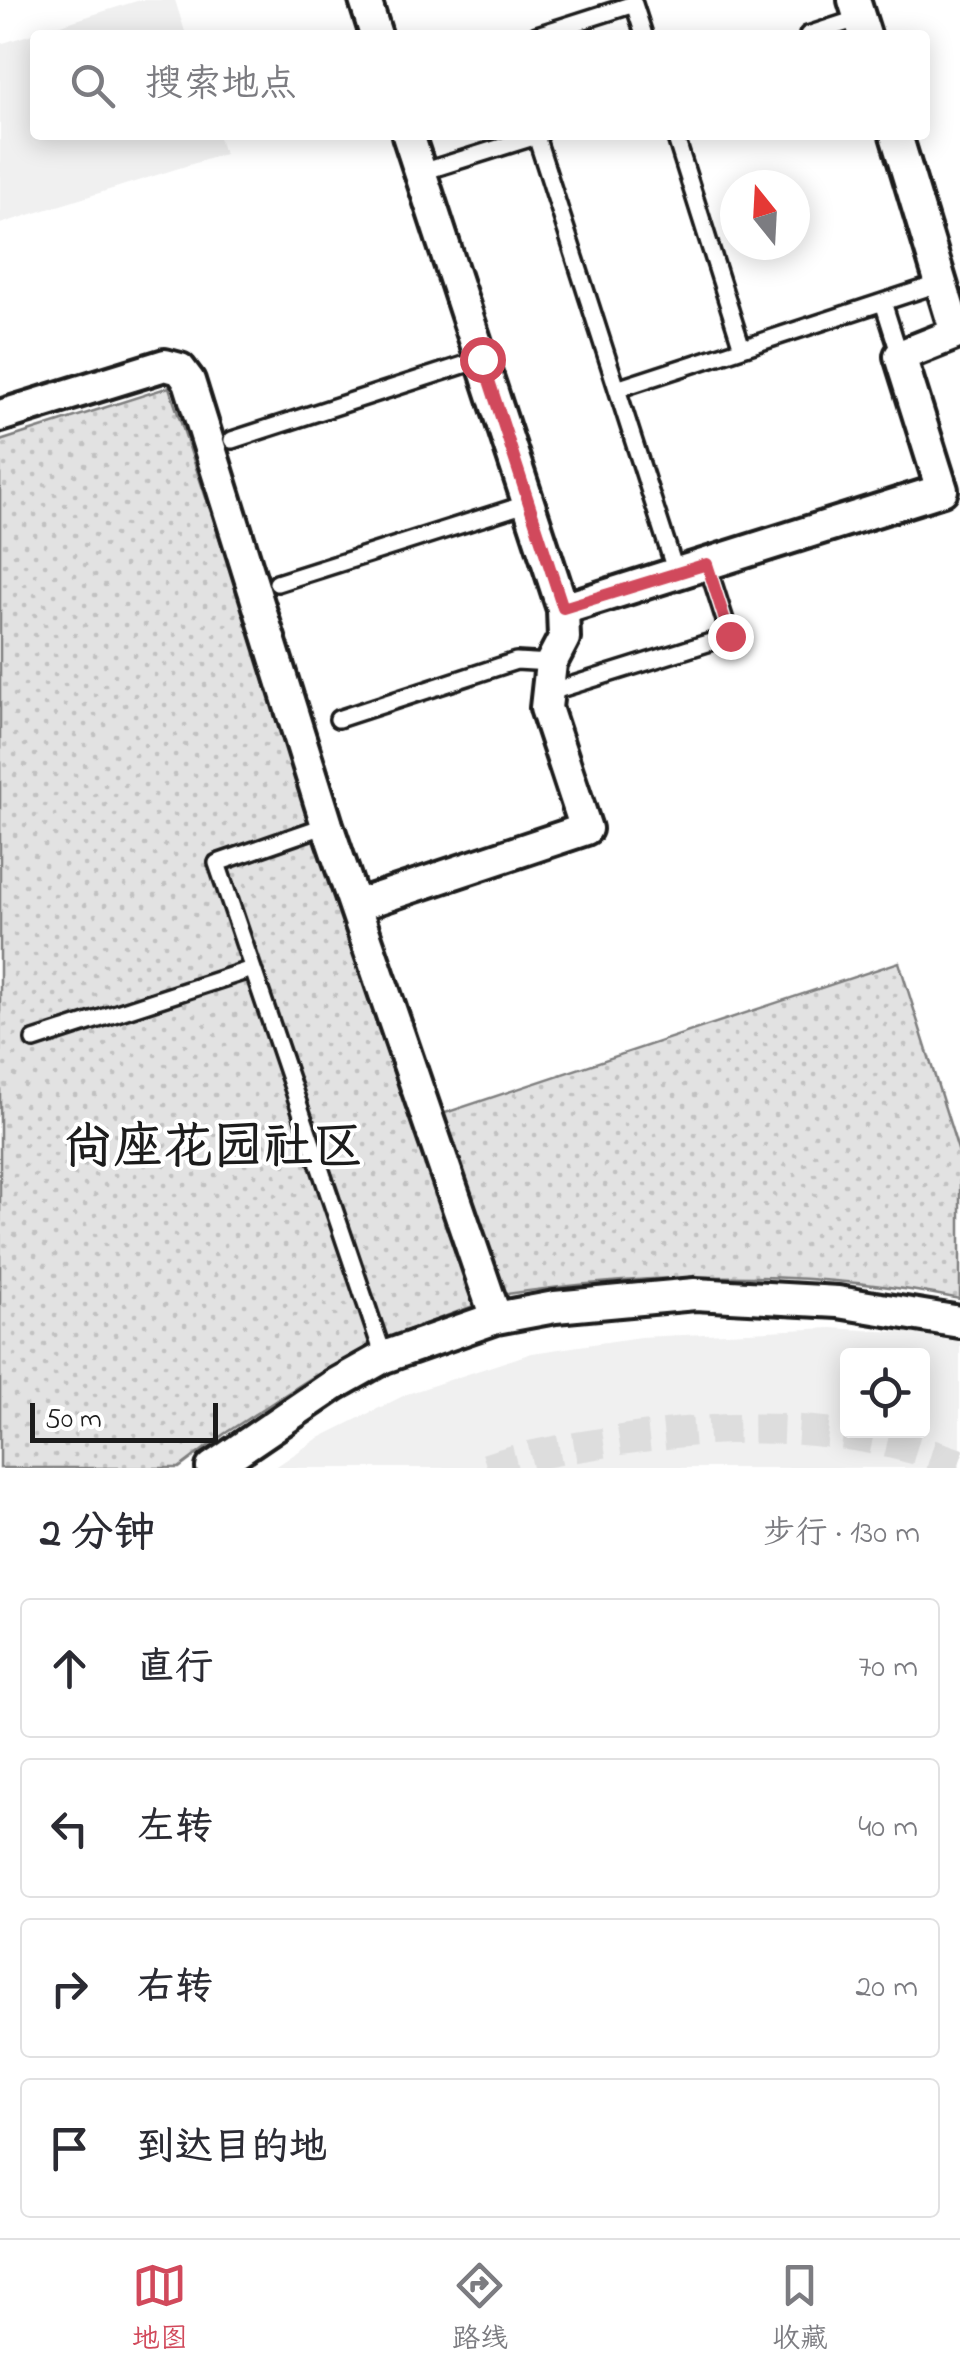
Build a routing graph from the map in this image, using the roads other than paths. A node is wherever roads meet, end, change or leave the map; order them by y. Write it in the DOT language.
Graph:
graph roads {
  1 [pos="365,0"];
  2 [pos="860,18"];
  3 [pos="374,30"];
  4 [pos="553,30"];
  5 [pos="642,30"];
  6 [pos="823,30"];
  7 [pos="409,140"];
  8 [pos="525,140"];
  9 [pos="539,140"];
  10 [pos="677,140"];
  11 [pos="898,140"];
  12 [pos="419,173"];
  13 [pos="941,283"];
  14 [pos="883,302"];
  15 [pos="958,332"];
  16 [pos="742,348"];
  17 [pos="900,356"];
  18 [pos="482,359"];
  19 [pos="617,389"];
  20 [pos="0,416"];
  21 [pos="232,440"];
  22 [pos="529,503"];
  23 [pos="707,564"];
  24 [pos="676,574"];
  25 [pos="277,584"];
  26 [pos="563,608"];
  27 [pos="549,678"];
  28 [pos="338,719"];
  29 [pos="327,825"];
  30 [pos="354,906"];
  31 [pos="252,969"];
  32 [pos="34,1040"];
  33 [pos="496,1318"];
  34 [pos="960,1322"];
  35 [pos="384,1357"];
  36 [pos="212,1468"];
  1 -- 3 [label="street"];
  2 -- 6 [label="lane"];
  4 -- 5 [label="lane"];
  7 -- 12 [label="street"];
  8 -- 12 [label="lane"];
  9 -- 19 [label="lane"];
  10 -- 16 [label="lane"];
  11 -- 13 [label="street"];
  12 -- 18 [label="street"];
  13 -- 14 [label="lane"];
  13 -- 15 [label="street"];
  14 -- 16 [label="lane"];
  14 -- 17 [label="lane"];
  15 -- 17 [label="street"];
  16 -- 19 [label="lane"];
  17 -- 23 [label="street"];
  18 -- 21 [label="lane"];
  18 -- 22 [label="street"];
  19 -- 24 [label="lane"];
  20 -- 29 [label="street"];
  22 -- 25 [label="lane"];
  22 -- 26 [label="street"];
  23 -- 24 [label="street"];
  23 -- 27 [label="lane"];
  24 -- 26 [label="street"];
  26 -- 27 [label="street"];
  27 -- 28 [label="lane"];
  27 -- 30 [label="street"];
  29 -- 30 [label="street"];
  29 -- 31 [label="lane"];
  30 -- 33 [label="street"];
  31 -- 32 [label="lane"];
  31 -- 35 [label="lane"];
  33 -- 34 [label="street"];
  33 -- 35 [label="street"];
  35 -- 36 [label="street"];
}
